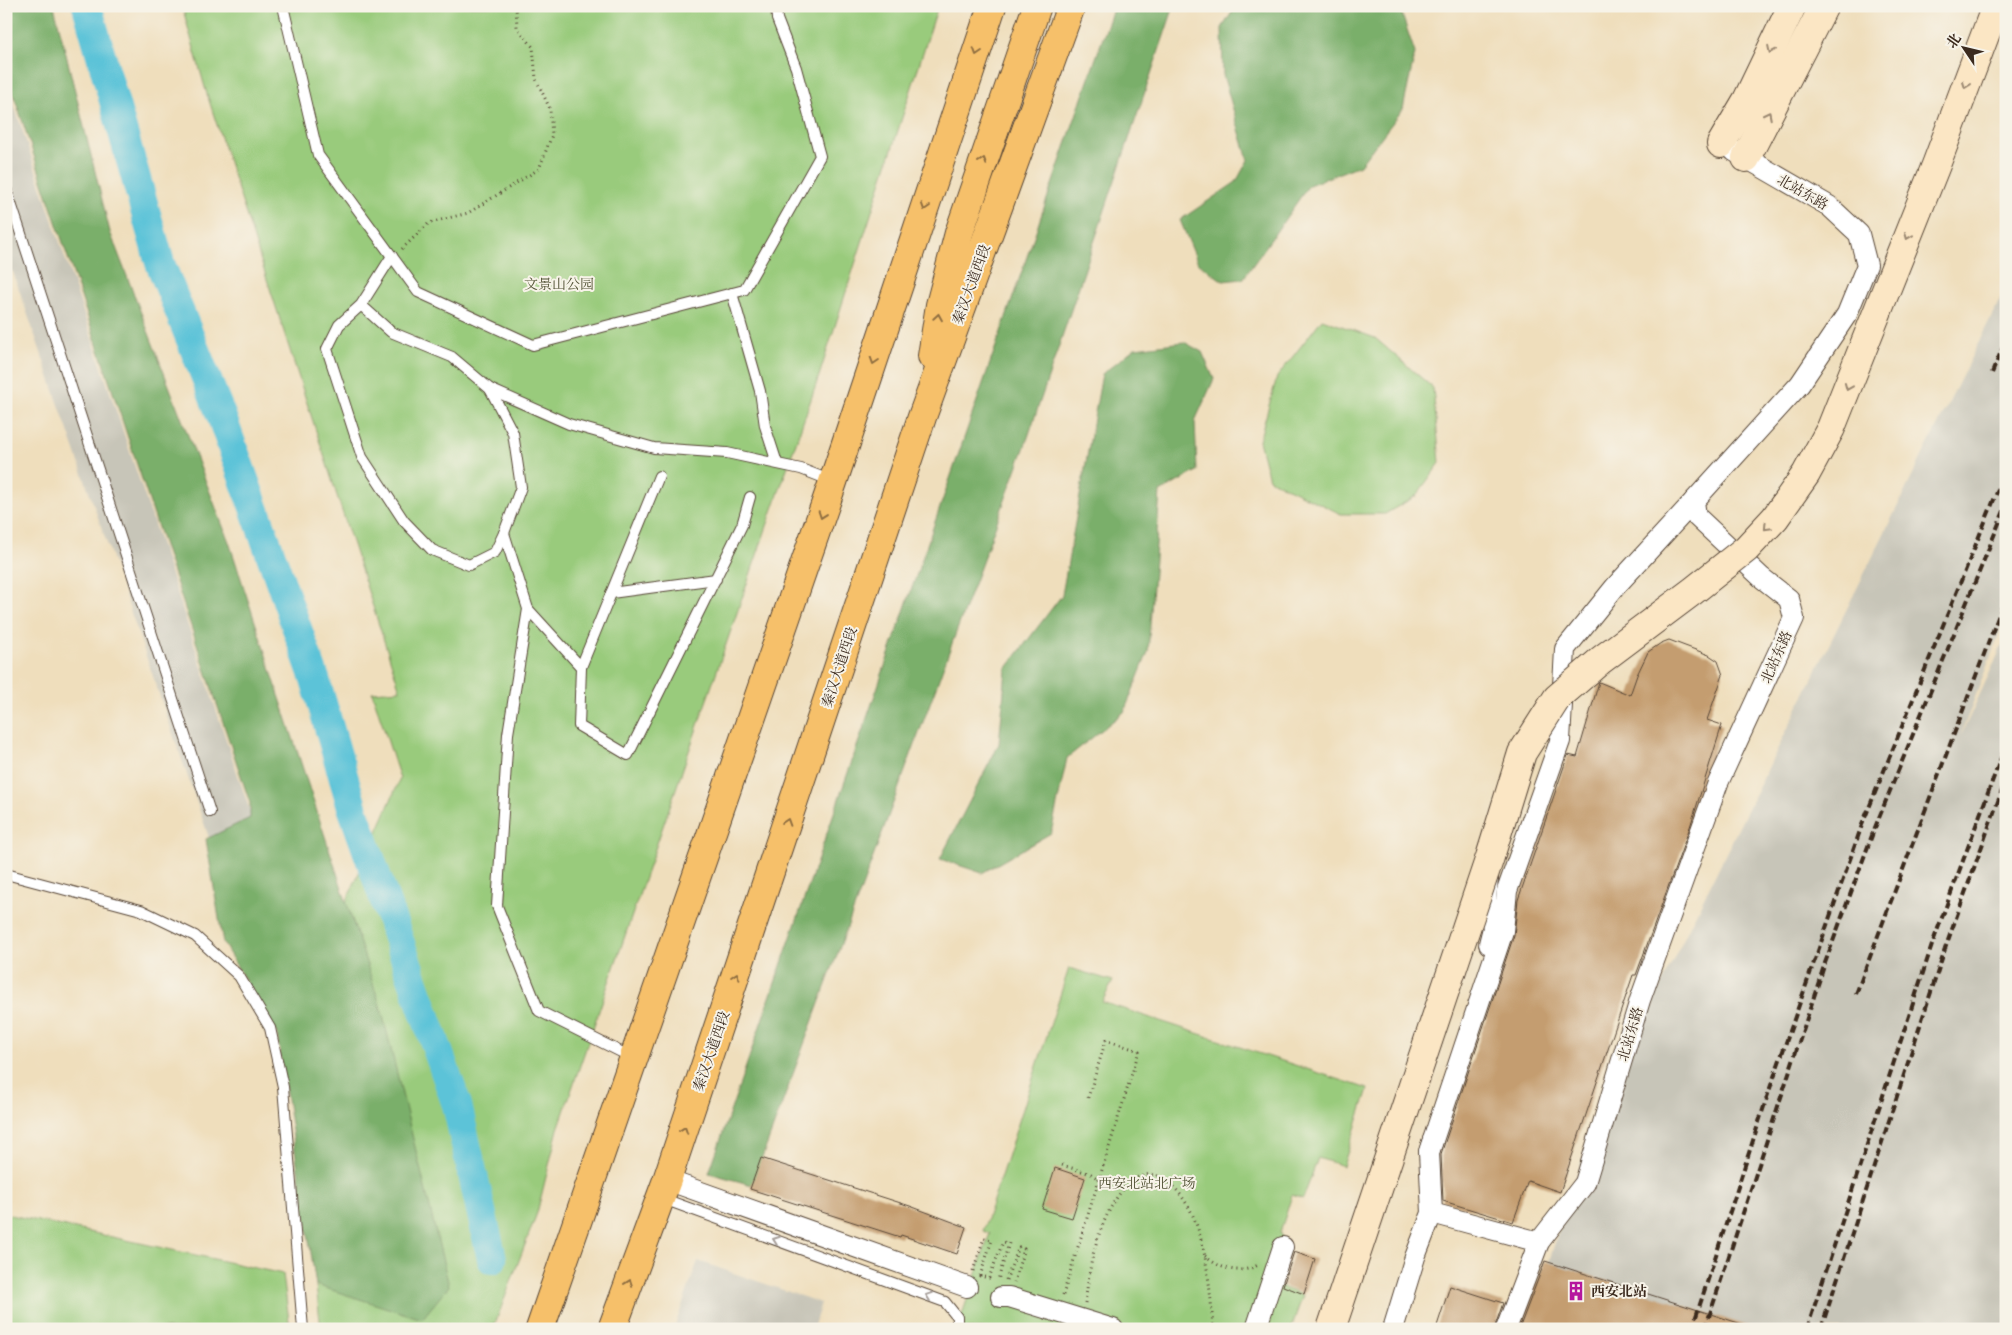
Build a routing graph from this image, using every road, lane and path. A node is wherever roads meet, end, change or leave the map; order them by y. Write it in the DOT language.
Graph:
graph roads {
  1 [pos="283,6"];
  2 [pos="516,6"];
  3 [pos="776,6"];
  4 [pos="992,6"];
  5 [pos="1071,6"];
  6 [pos="1792,6"];
  7 [pos="1824,6"];
  8 [pos="1036,7"];
  9 [pos="1992,12"];
  10 [pos="1721,144"];
  11 [pos="1746,158"];
  12 [pos="6,188"];
  13 [pos="392,256"];
  14 [pos="732,293"];
  15 [pos="361,305"];
  16 [pos="490,389"];
  17 [pos="922,417"];
  18 [pos="777,464"];
  19 [pos="659,476"];
  20 [pos="833,482"];
  21 [pos="750,497"];
  22 [pos="1694,501"];
  23 [pos="504,533"];
  24 [pos="716,579"];
  25 [pos="611,593"];
  26 [pos="528,609"];
  27 [pos="581,667"];
  28 [pos="210,812"];
  29 [pos="1490,857"];
  30 [pos="6,874"];
  31 [pos="634,1059"];
  32 [pos="1088,1098"];
  33 [pos="1429,1152"];
  34 [pos="1062,1165"];
  35 [pos="1100,1180"];
  36 [pos="1124,1188"];
  37 [pos="664,1189"];
  38 [pos="1432,1213"];
  39 [pos="1539,1242"];
  40 [pos="1283,1247"];
  41 [pos="1204,1255"];
  42 [pos="1261,1263"];
  43 [pos="967,1287"];
  44 [pos="1005,1297"];
  45 [pos="1057,1312"];
  46 [pos="1083,1320"];
  47 [pos="303,1329"];
  48 [pos="540,1329"];
  49 [pos="612,1329"];
  50 [pos="957,1329"];
  51 [pos="1113,1329"];
  52 [pos="1214,1329"];
  53 [pos="1256,1329"];
  54 [pos="1331,1329"];
  55 [pos="1394,1329"];
  56 [pos="1506,1329"];
  1 -- 13 [label="lane"];
  2 -- 13 [label="path"];
  3 -- 14 [label="lane"];
  4 -- 20 [label="main road, one-way"];
  5 -- 17 [label="main road, 秦汉大道西段"];
  6 -- 10 [label="main road, one-way"];
  11 -- 7 [label="main road, one-way"];
  17 -- 8 [label="main road, one-way"];
  9 -- 29 [label="main road, one-way, bridge"];
  10 -- 11 [label="street, 北站东路"];
  11 -- 22 [label="street, 北站东路"];
  12 -- 28 [label="lane"];
  13 -- 14 [label="lane"];
  13 -- 15 [label="lane"];
  14 -- 18 [label="lane"];
  15 -- 16 [label="lane"];
  15 -- 23 [label="lane"];
  16 -- 18 [label="lane"];
  16 -- 23 [label="lane"];
  37 -- 17 [label="main road, 秦汉大道西段, one-way"];
  18 -- 20 [label="lane"];
  19 -- 25 [label="lane"];
  20 -- 31 [label="main road, one-way"];
  21 -- 24 [label="lane"];
  22 -- 33 [label="street"];
  22 -- 39 [label="street, 北站东路"];
  23 -- 26 [label="lane"];
  24 -- 25 [label="lane"];
  24 -- 27 [label="lane"];
  25 -- 27 [label="lane"];
  26 -- 27 [label="lane"];
  26 -- 31 [label="lane"];
  29 -- 33 [label="street"];
  29 -- 54 [label="main road, bridge"];
  30 -- 47 [label="lane"];
  31 -- 48 [label="main road"];
  32 -- 35 [label="path"];
  33 -- 38 [label="street"];
  34 -- 35 [label="path"];
  35 -- 36 [label="path"];
  35 -- 45 [label="path"];
  36 -- 41 [label="path"];
  36 -- 46 [label="path"];
  37 -- 43 [label="street"];
  49 -- 37 [label="main road, 秦汉大道西段, one-way"];
  50 -- 37 [label="lane, one-way"];
  38 -- 39 [label="street"];
  38 -- 55 [label="street"];
  39 -- 56 [label="street, 北站东路"];
  40 -- 53 [label="street"];
  41 -- 42 [label="path"];
  41 -- 52 [label="path"];
  43 -- 44 [label="path"];
  44 -- 45 [label="street"];
  45 -- 46 [label="street"];
  46 -- 51 [label="street"];
}
